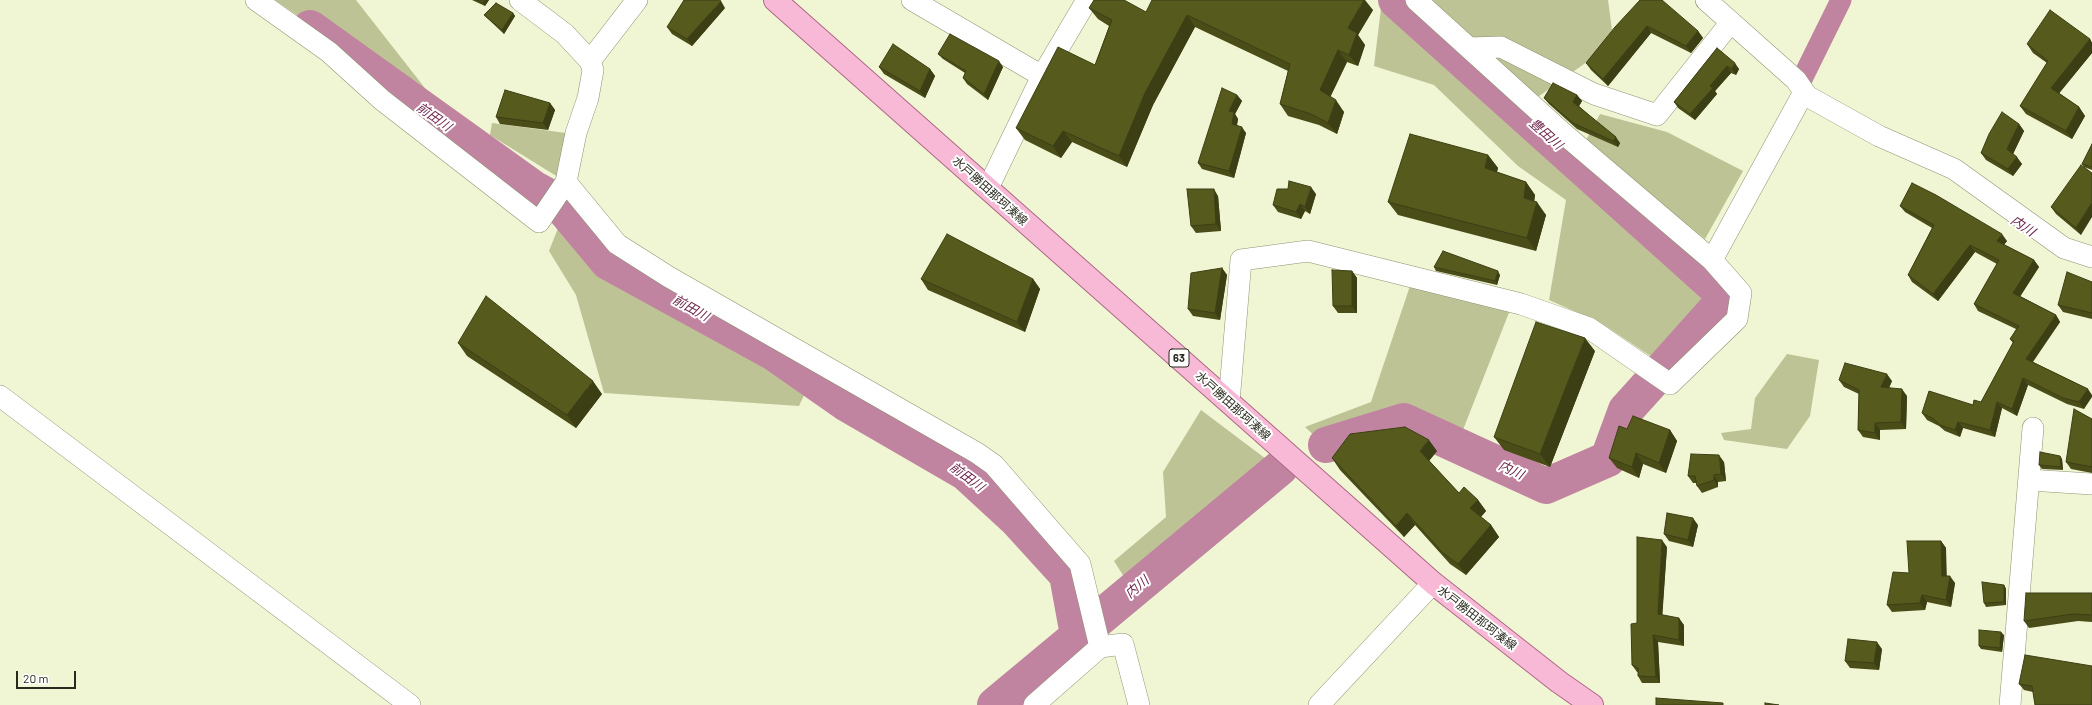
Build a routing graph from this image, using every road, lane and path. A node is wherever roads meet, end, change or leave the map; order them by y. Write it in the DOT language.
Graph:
graph roads {
  1 [pos="256,0"];
  2 [pos="520,0"];
  3 [pos="637,0"];
  4 [pos="775,0"];
  5 [pos="912,0"];
  6 [pos="1087,0"];
  7 [pos="1416,0"];
  8 [pos="1706,0"];
  9 [pos="1731,22"];
  10 [pos="1469,48"];
  11 [pos="590,61"];
  12 [pos="1042,76"];
  13 [pos="1804,92"];
  14 [pos="566,182"];
  15 [pos="988,188"];
  16 [pos="2092,257"];
  17 [pos="1712,260"];
  18 [pos="0,396"];
  19 [pos="1229,402"];
  20 [pos="2033,428"];
  21 [pos="2029,480"];
  22 [pos="2092,484"];
  23 [pos="1433,583"];
  24 [pos="1098,641"];
  25 [pos="410,705"];
  26 [pos="1034,705"];
  27 [pos="1139,705"];
  28 [pos="1319,705"];
  29 [pos="1592,705"];
  30 [pos="2010,705"];
  1 -- 14 [label="street"];
  2 -- 11 [label="street"];
  3 -- 11 [label="street"];
  4 -- 15 [label="main road, 水戸勝田那珂湊線 / 63"];
  5 -- 12 [label="street"];
  6 -- 12 [label="street"];
  7 -- 10 [label="street"];
  8 -- 9 [label="street"];
  9 -- 10 [label="street"];
  9 -- 13 [label="street"];
  10 -- 17 [label="street"];
  11 -- 14 [label="street"];
  12 -- 15 [label="street"];
  13 -- 16 [label="street"];
  13 -- 17 [label="street"];
  14 -- 24 [label="street"];
  15 -- 19 [label="main road, 水戸勝田那珂湊線 / 63"];
  17 -- 19 [label="street"];
  18 -- 25 [label="street"];
  19 -- 23 [label="main road, 水戸勝田那珂湊線 / 63"];
  20 -- 21 [label="street"];
  21 -- 22 [label="street"];
  21 -- 30 [label="street"];
  23 -- 28 [label="street"];
  23 -- 29 [label="main road, 水戸勝田那珂湊線 / 63"];
  24 -- 26 [label="street"];
  24 -- 27 [label="street"];
}
